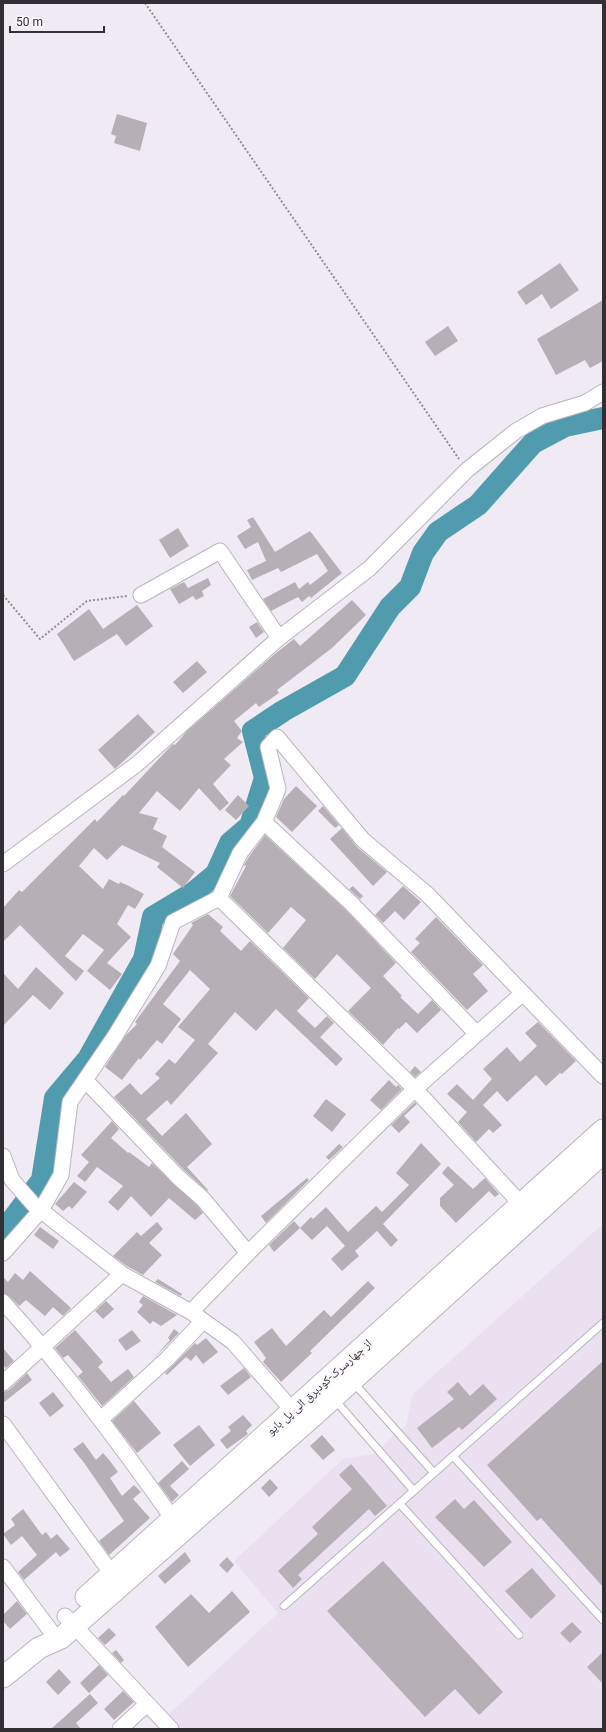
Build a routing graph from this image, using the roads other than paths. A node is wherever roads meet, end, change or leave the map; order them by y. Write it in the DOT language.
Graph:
graph roads {
  1 [pos="603,392"];
  2 [pos="140,594"];
  3 [pos="279,638"];
  4 [pos="264,822"];
  5 [pos="3,864"];
  6 [pos="219,898"];
  7 [pos="523,993"];
  8 [pos="477,1034"];
  9 [pos="603,1076"];
  10 [pos="85,1080"];
  11 [pos="415,1089"];
  12 [pos="603,1130"];
  13 [pos="603,1153"];
  14 [pos="3,1156"];
  15 [pos="34,1204"];
  16 [pos="521,1204"];
  17 [pos="3,1253"];
  18 [pos="248,1253"];
  19 [pos="122,1274"];
  20 [pos="3,1302"];
  21 [pos="197,1317"];
  22 [pos="603,1323"];
  23 [pos="44,1347"];
  24 [pos="346,1374"];
  25 [pos="3,1384"];
  26 [pos="327,1391"];
  27 [pos="293,1411"];
  28 [pos="101,1419"];
  29 [pos="3,1424"];
  30 [pos="453,1456"];
  31 [pos="434,1474"];
  32 [pos="414,1491"];
  33 [pos="400,1504"];
  34 [pos="173,1519"];
  35 [pos="3,1567"];
  36 [pos="112,1574"];
  37 [pos="284,1606"];
  38 [pos="603,1620"];
  39 [pos="63,1624"];
  40 [pos="519,1635"];
  41 [pos="3,1677"];
  42 [pos="147,1704"];
  43 [pos="120,1729"];
  44 [pos="171,1729"];
  1 -- 3 [label="street"];
  2 -- 3 [label="street"];
  3 -- 5 [label="street"];
  4 -- 6 [label="street"];
  4 -- 7 [label="street"];
  4 -- 8 [label="street"];
  6 -- 10 [label="street"];
  6 -- 11 [label="street"];
  7 -- 8 [label="street"];
  7 -- 9 [label="street"];
  8 -- 11 [label="street"];
  10 -- 15 [label="street"];
  10 -- 18 [label="street"];
  11 -- 16 [label="street"];
  11 -- 18 [label="street"];
  12 -- 16 [label="street, از جهارسرک-کودبرق الی پل بایو"];
  13 -- 24 [label="street, از جهارسرک-کودبرق الی پل بایو"];
  14 -- 15 [label="street"];
  15 -- 17 [label="street"];
  15 -- 19 [label="street"];
  16 -- 24 [label="street, از جهارسرک-کودبرق الی پل بایو"];
  18 -- 21 [label="street"];
  19 -- 21 [label="street"];
  19 -- 23 [label="street"];
  20 -- 23 [label="street"];
  21 -- 27 [label="street"];
  21 -- 28 [label="street"];
  22 -- 30 [label="lane"];
  23 -- 25 [label="street"];
  23 -- 28 [label="street"];
  24 -- 26 [label="street, از جهارسرک-کودبرق الی پل بایو"];
  24 -- 31 [label="lane"];
  26 -- 27 [label="street, از جهارسرک-کودبرق الی پل بایو"];
  26 -- 32 [label="lane"];
  26 -- 39 [label="street, از جهارسرک-کودبرق الی پل بایو"];
  27 -- 34 [label="street, از جهارسرک-کودبرق الی پل بایو"];
  28 -- 34 [label="street"];
  29 -- 36 [label="street"];
  30 -- 31 [label="lane"];
  30 -- 38 [label="lane"];
  31 -- 32 [label="lane"];
  32 -- 33 [label="lane"];
  33 -- 37 [label="lane"];
  33 -- 40 [label="lane"];
  34 -- 36 [label="street, از جهارسرک-کودبرق الی پل بایو"];
  35 -- 39 [label="street"];
  36 -- 39 [label="street, از جهارسرک-کودبرق الی پل بایو"];
  39 -- 41 [label="street, از جهارسرک-کودبرق الی پل بایو"];
  39 -- 42 [label="street"];
  42 -- 43 [label="street"];
  42 -- 44 [label="street"];
}
